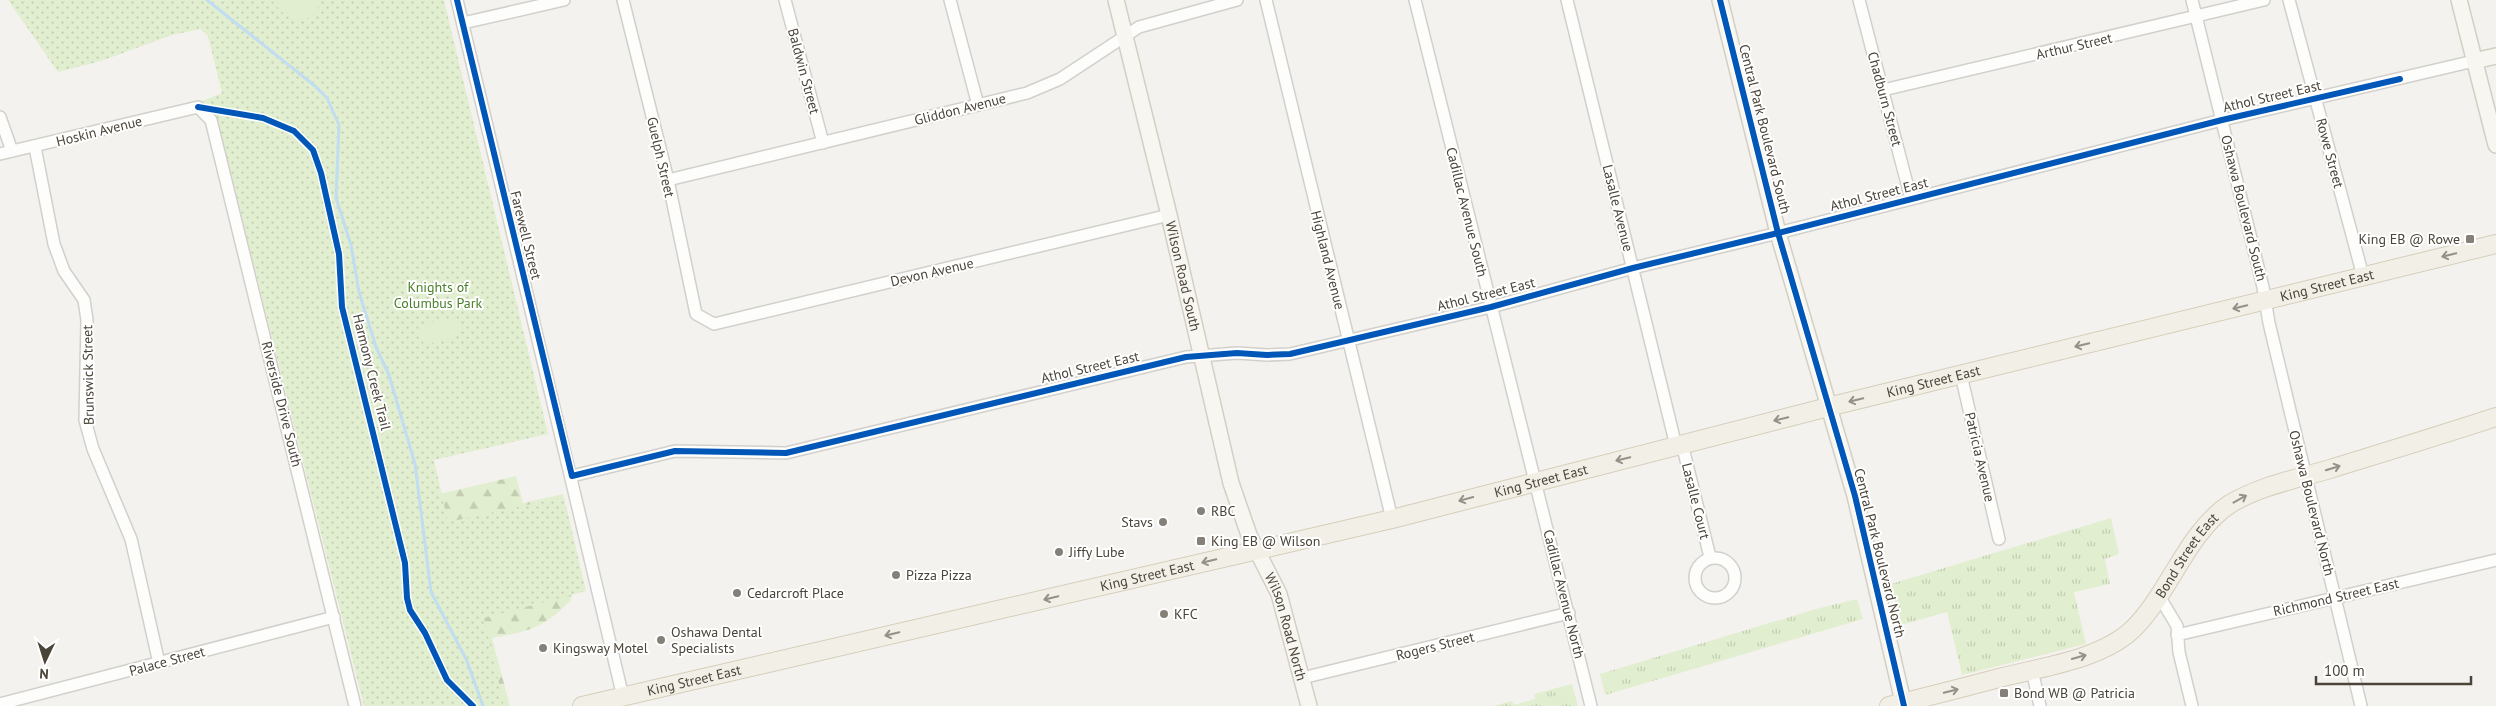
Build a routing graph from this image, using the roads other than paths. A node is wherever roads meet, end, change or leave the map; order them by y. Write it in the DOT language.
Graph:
graph roads {
  1 [pos="457,0"];
  2 [pos="564,0"];
  3 [pos="623,0"];
  4 [pos="785,0"];
  5 [pos="950,0"];
  6 [pos="1116,0"];
  7 [pos="1237,0"];
  8 [pos="1266,0"];
  9 [pos="1416,0"];
  10 [pos="1567,0"];
  11 [pos="1720,0"];
  12 [pos="1859,0"];
  13 [pos="2192,0"];
  14 [pos="2264,0"];
  15 [pos="2289,0"];
  16 [pos="2459,0"];
  17 [pos="2198,17"];
  18 [pos="462,23"];
  19 [pos="1125,34"];
  20 [pos="2496,56"];
  21 [pos="2474,61"];
  22 [pos="1883,90"];
  23 [pos="2315,100"];
  24 [pos="978,105"];
  25 [pos="198,107"];
  26 [pos="0,117"];
  27 [pos="2222,120"];
  28 [pos="823,143"];
  29 [pos="2496,145"];
  30 [pos="35,147"];
  31 [pos="12,152"];
  32 [pos="0,154"];
  33 [pos="668,180"];
  34 [pos="1911,199"];
  35 [pos="1169,215"];
  36 [pos="1778,233"];
  37 [pos="2496,244"];
  38 [pos="1632,268"];
  39 [pos="2363,276"];
  40 [pos="2266,300"];
  41 [pos="1491,306"];
  42 [pos="696,314"];
  43 [pos="1348,340"];
  44 [pos="1201,356"];
  45 [pos="1961,375"];
  46 [pos="1828,407"];
  47 [pos="2496,417"];
  48 [pos="1679,445"];
  49 [pos="572,476"];
  50 [pos="2305,476"];
  51 [pos="1536,481"];
  52 [pos="1392,519"];
  53 [pos="1999,539"];
  54 [pos="1256,550"];
  55 [pos="1710,558"];
  56 [pos="2496,560"];
  57 [pos="2159,596"];
  58 [pos="2334,598"];
  59 [pos="1569,613"];
  60 [pos="334,617"];
  61 [pos="2177,635"];
  62 [pos="159,663"];
  63 [pos="2032,670"];
  64 [pos="1302,678"];
  65 [pos="623,697"];
  66 [pos="0,704"];
  67 [pos="1899,705"];
  68 [pos="355,706"];
  69 [pos="582,706"];
  70 [pos="1309,706"];
  71 [pos="1591,706"];
  72 [pos="2040,706"];
  73 [pos="2192,706"];
  74 [pos="2361,706"];
  1 -- 18 [label="street, Farewell Street"];
  2 -- 18 [label="street"];
  3 -- 33 [label="street, Guelph Street"];
  4 -- 28 [label="street, Baldwin Street"];
  5 -- 24 [label="street"];
  6 -- 19 [label="main road, Wilson Road South"];
  7 -- 19 [label="street, Gliddon Avenue"];
  8 -- 43 [label="street, Highland Avenue"];
  9 -- 41 [label="street, Cadillac Avenue South"];
  10 -- 38 [label="street, Lasalle Avenue"];
  11 -- 36 [label="main road, Central Park Boulevard South"];
  12 -- 22 [label="street, Chadburn Street"];
  13 -- 17 [label="street, Oshawa Boulevard South"];
  14 -- 17 [label="street, Arthur Street"];
  15 -- 23 [label="street, Rowe Street"];
  16 -- 21 [label="main road"];
  17 -- 22 [label="street, Arthur Street"];
  17 -- 27 [label="street, Oshawa Boulevard South"];
  18 -- 49 [label="street, Farewell Street"];
  19 -- 24 [label="street, Gliddon Avenue"];
  19 -- 35 [label="main road, Wilson Road South"];
  20 -- 21 [label="main road, Athol Street East"];
  21 -- 23 [label="street, Athol Street East"];
  21 -- 29 [label="main road"];
  22 -- 34 [label="street, Chadburn Street"];
  23 -- 27 [label="street, Athol Street East"];
  23 -- 39 [label="street, Rowe Street"];
  24 -- 28 [label="street, Gliddon Avenue"];
  25 -- 30 [label="street, Hoskin Avenue"];
  25 -- 60 [label="street, Riverside Drive South"];
  26 -- 31 [label="street"];
  27 -- 34 [label="street, Athol Street East"];
  27 -- 40 [label="street, Oshawa Boulevard South"];
  28 -- 33 [label="street, Gliddon Avenue"];
  30 -- 31 [label="street, Hoskin Avenue"];
  30 -- 62 [label="street, Brunswick Street"];
  31 -- 32 [label="street, Hoskin Avenue"];
  33 -- 42 [label="street, Guelph Street"];
  34 -- 36 [label="street, Athol Street East"];
  35 -- 42 [label="street, Devon Avenue"];
  35 -- 44 [label="main road, Wilson Road South"];
  36 -- 38 [label="street, Athol Street East"];
  36 -- 46 [label="main road, Central Park Boulevard South"];
  37 -- 39 [label="main road, King Street East, one-way"];
  38 -- 41 [label="street, Athol Street East"];
  38 -- 48 [label="street, Lasalle Avenue"];
  39 -- 40 [label="main road, King Street East"];
  40 -- 45 [label="main road, King Street East, one-way"];
  40 -- 50 [label="street, Oshawa Boulevard North"];
  41 -- 43 [label="street, Athol Street East"];
  41 -- 51 [label="street, Cadillac Avenue South"];
  43 -- 44 [label="street, Athol Street East"];
  43 -- 52 [label="street, Highland Avenue"];
  44 -- 49 [label="street, Athol Street East"];
  44 -- 54 [label="main road, Wilson Road South"];
  45 -- 46 [label="main road, King Street East, one-way"];
  45 -- 53 [label="street, Patricia Avenue"];
  46 -- 48 [label="main road, King Street East, one-way"];
  46 -- 67 [label="main road, Central Park Boulevard North"];
  50 -- 47 [label="main road, Bond Street East, one-way"];
  48 -- 51 [label="main road, King Street East, one-way"];
  48 -- 55 [label="street, Lasalle Court"];
  49 -- 65 [label="street, Farewell Street"];
  57 -- 50 [label="main road, Bond Street East, one-way"];
  50 -- 58 [label="street, Oshawa Boulevard North"];
  51 -- 52 [label="main road, King Street East, one-way"];
  51 -- 59 [label="street, Cadillac Avenue North"];
  52 -- 54 [label="main road, King Street East"];
  54 -- 64 [label="main road, Wilson Road North"];
  54 -- 65 [label="main road, King Street East, one-way"];
  56 -- 58 [label="street, Richmond Street East"];
  57 -- 61 [label="street"];
  63 -- 57 [label="main road, Bond Street East, one-way"];
  58 -- 61 [label="street, Richmond Street East"];
  58 -- 74 [label="street, Oshawa Boulevard North"];
  59 -- 64 [label="street, Rogers Street"];
  59 -- 71 [label="street, Cadillac Avenue North"];
  60 -- 62 [label="street, Palace Street"];
  60 -- 68 [label="street, Riverside Drive South"];
  61 -- 73 [label="street"];
  62 -- 66 [label="street, Palace Street"];
  67 -- 63 [label="main road, Bond Street East, one-way"];
  63 -- 72 [label="street"];
  64 -- 70 [label="main road, Wilson Road North"];
  65 -- 69 [label="main road, King Street East"];
}
